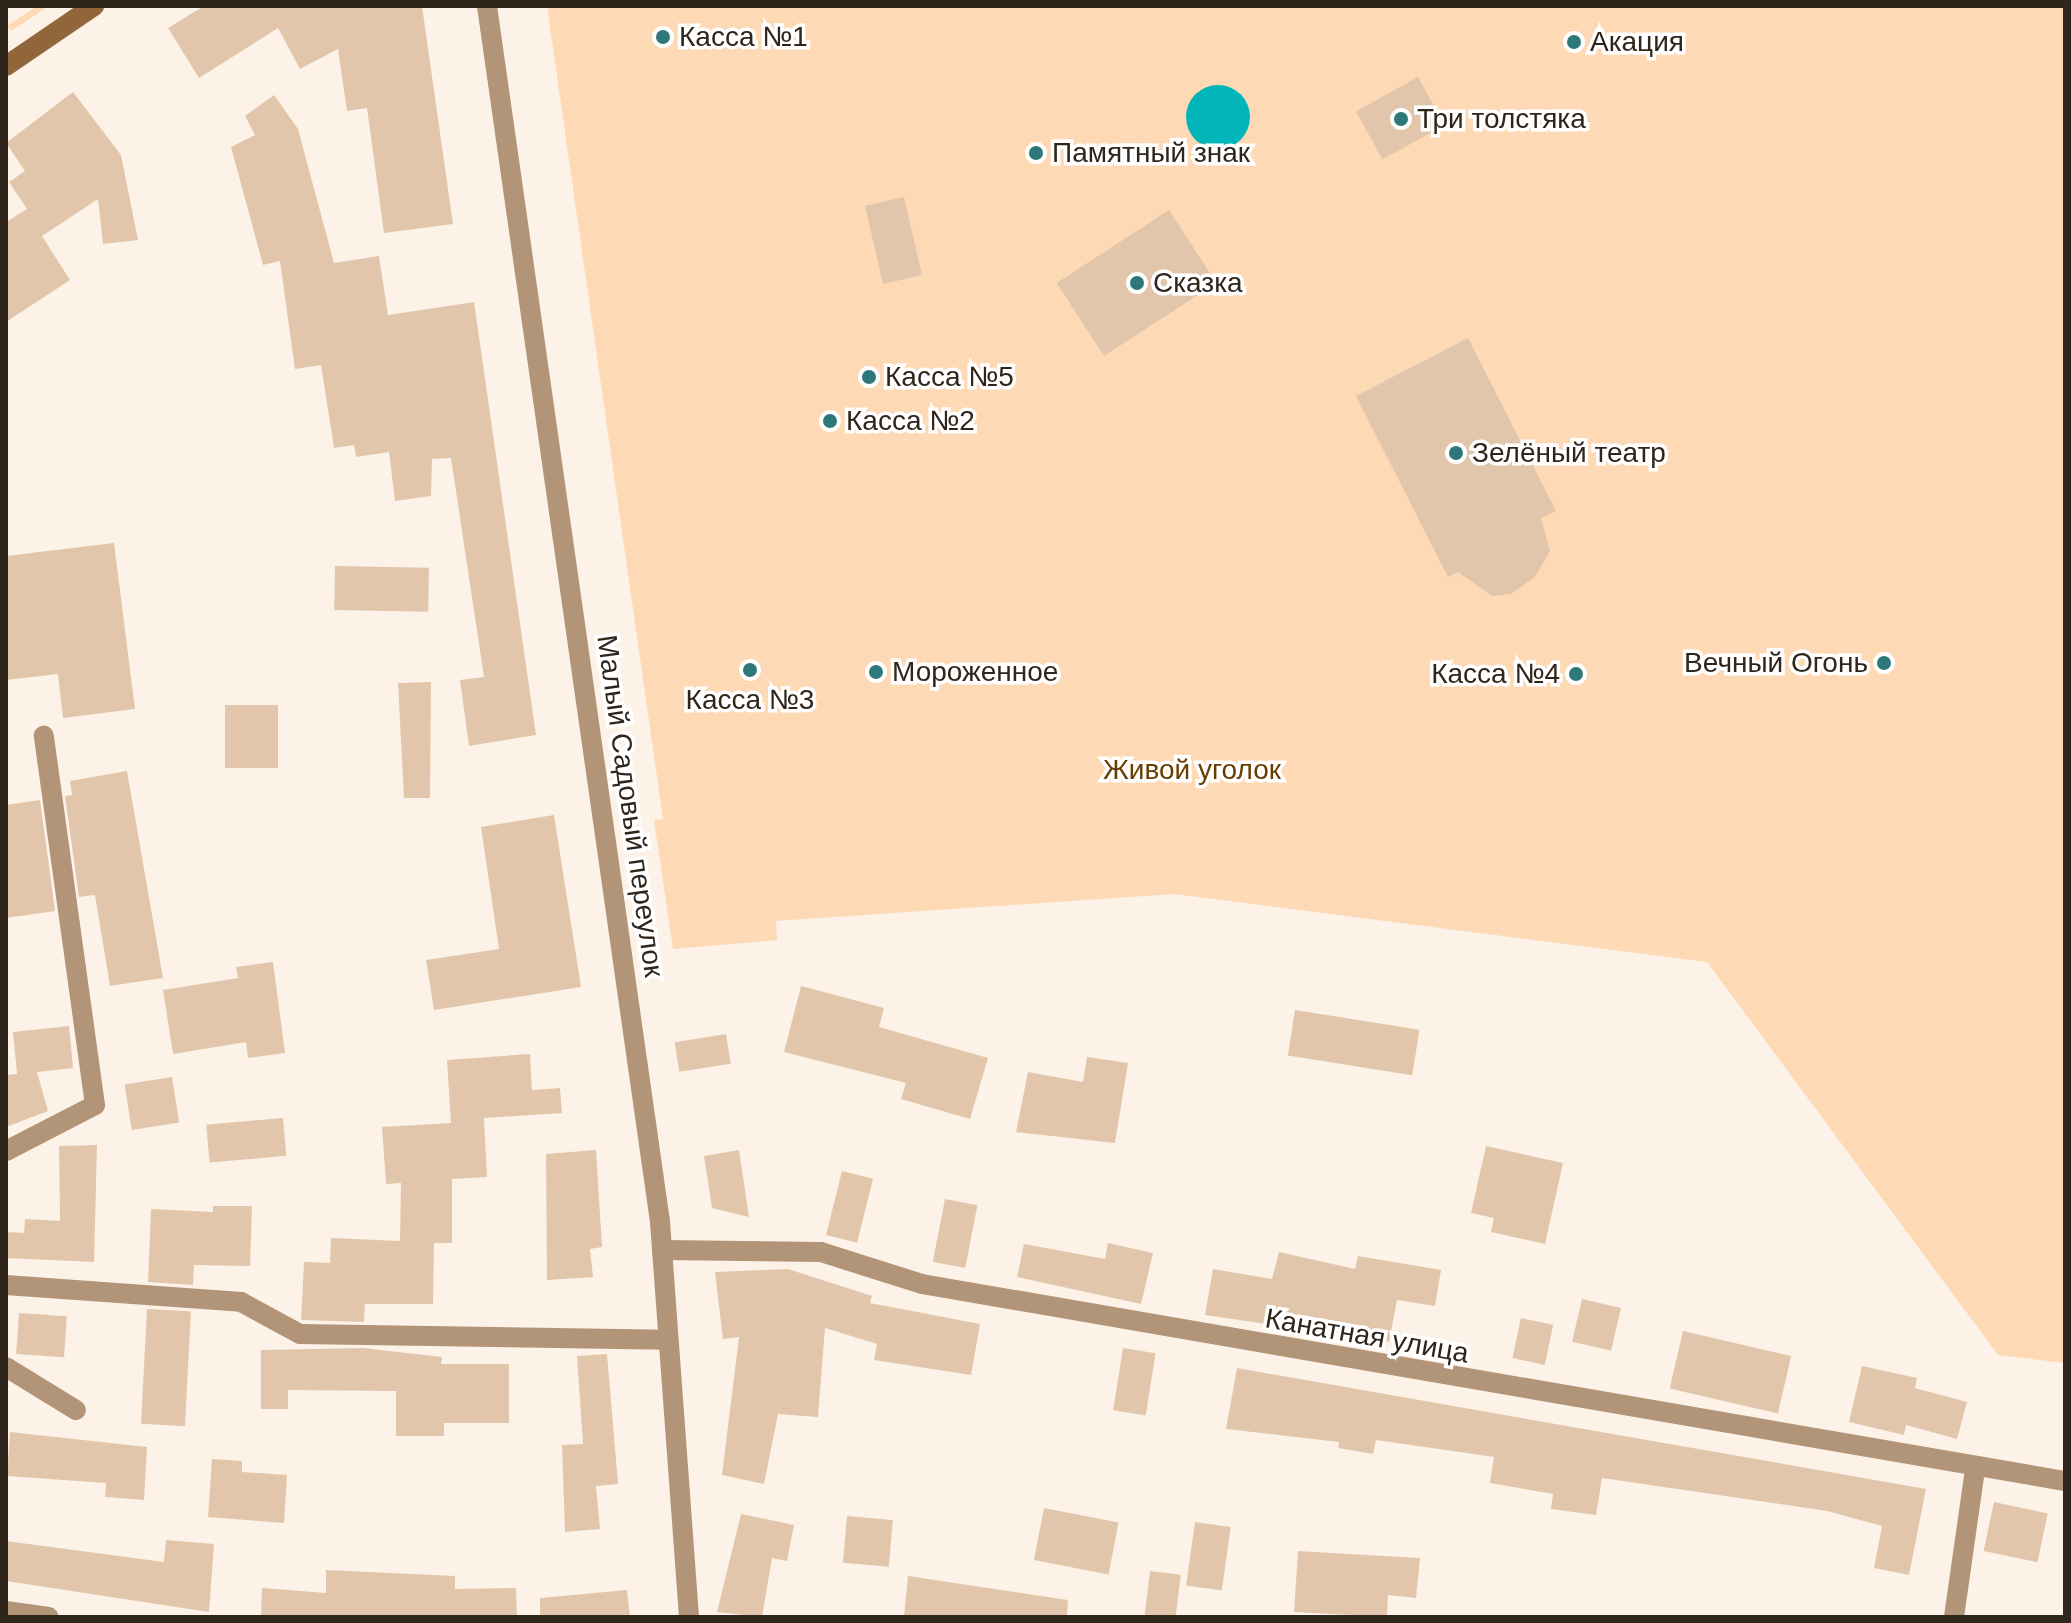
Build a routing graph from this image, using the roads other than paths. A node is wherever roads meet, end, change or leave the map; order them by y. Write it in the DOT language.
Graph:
graph roads {
  1 [pos="94,6"];
  2 [pos="487,6"];
  3 [pos="6,66"];
  4 [pos="44,736"];
  5 [pos="6,1151"];
  6 [pos="662,1250"];
  7 [pos="6,1285"];
  8 [pos="666,1340"];
  9 [pos="6,1367"];
  10 [pos="76,1410"];
  11 [pos="1975,1469"];
  12 [pos="2065,1481"];
  13 [pos="6,1611"];
  14 [pos="49,1617"];
  15 [pos="689,1617"];
  16 [pos="1954,1617"];
  1 -- 3 [label="main road"];
  2 -- 6 [label="street, Малый Садовый переулок"];
  4 -- 5 [label="street"];
  6 -- 8 [label="street, Малый Садовый переулок"];
  6 -- 11 [label="street, Канатная улица"];
  7 -- 8 [label="street"];
  8 -- 15 [label="street, Малый Садовый переулок"];
  9 -- 10 [label="street"];
  11 -- 12 [label="street, Канатная улица"];
  11 -- 16 [label="street"];
  13 -- 14 [label="street"];
}
